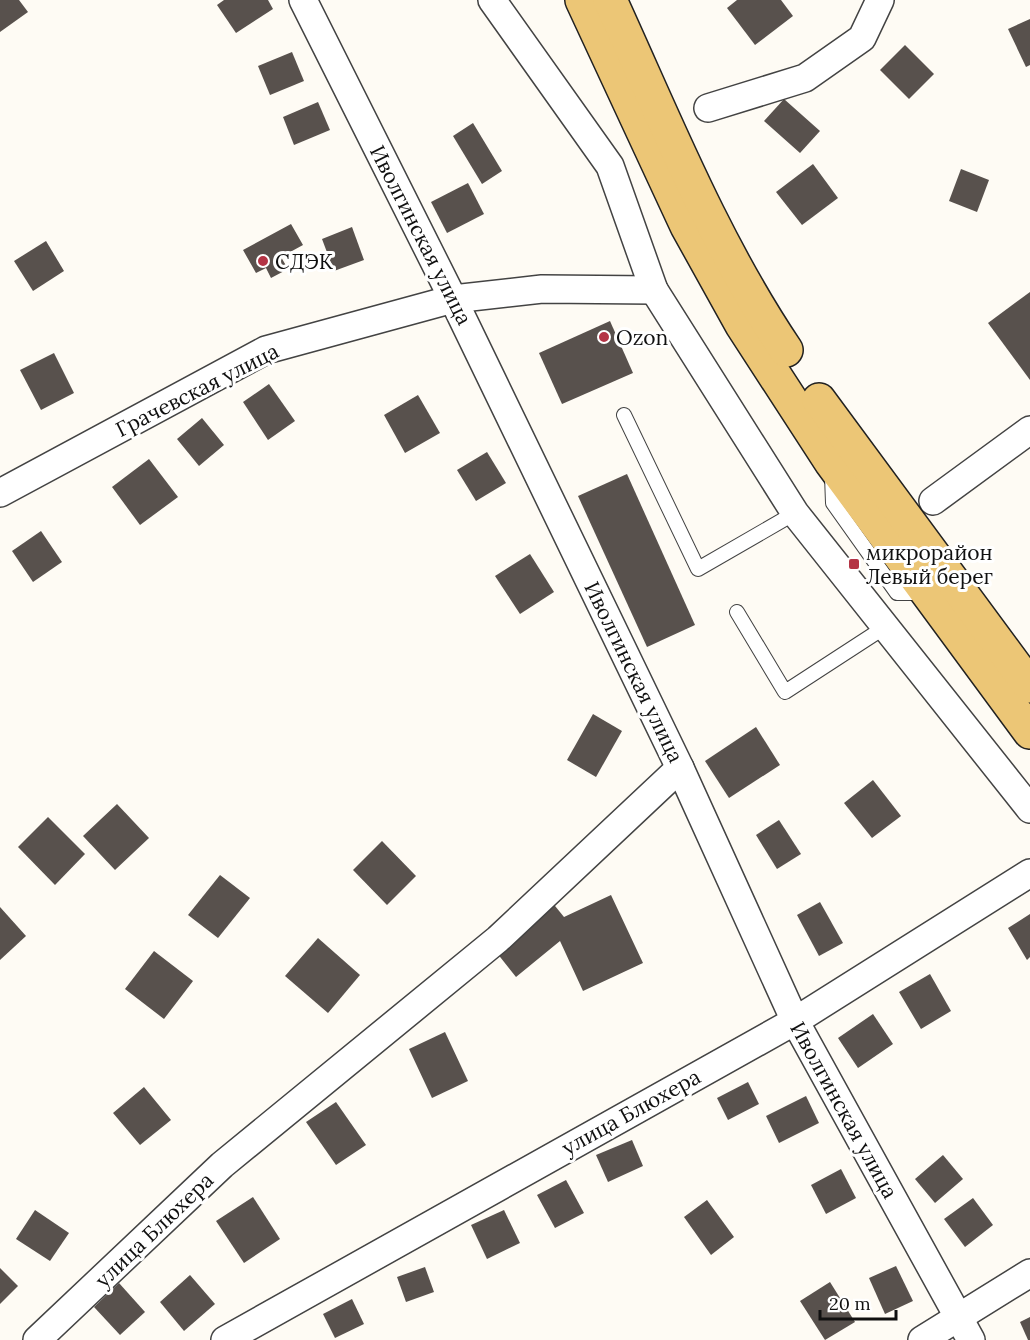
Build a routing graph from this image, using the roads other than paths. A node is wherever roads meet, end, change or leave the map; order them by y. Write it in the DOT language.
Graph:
graph roads {
  1 [pos="303,0"];
  2 [pos="492,0"];
  3 [pos="582,0"];
  4 [pos="610,0"];
  5 [pos="880,0"];
  6 [pos="708,108"];
  7 [pos="654,290"];
  8 [pos="453,298"];
  9 [pos="624,415"];
  10 [pos="1030,430"];
  11 [pos="0,493"];
  12 [pos="933,501"];
  13 [pos="795,513"];
  14 [pos="737,612"];
  15 [pos="885,627"];
  16 [pos="1030,686"];
  17 [pos="1030,732"];
  18 [pos="680,768"];
  19 [pos="1030,809"];
  20 [pos="1030,873"];
  21 [pos="795,1021"];
  22 [pos="1030,1274"];
  23 [pos="957,1316"];
  24 [pos="37,1340"];
  25 [pos="225,1340"];
  26 [pos="922,1340"];
  27 [pos="971,1340"];
  1 -- 8 [label="street, Иволгинская улица"];
  2 -- 7 [label="street"];
  3 -- 17 [label="main road"];
  4 -- 16 [label="main road"];
  5 -- 6 [label="street"];
  7 -- 8 [label="street, Грачевская улица"];
  7 -- 13 [label="street"];
  8 -- 11 [label="street, Грачевская улица"];
  8 -- 18 [label="street, Иволгинская улица"];
  9 -- 13 [label="lane"];
  10 -- 12 [label="street"];
  13 -- 15 [label="street"];
  14 -- 15 [label="lane"];
  15 -- 19 [label="street"];
  18 -- 21 [label="street, Иволгинская улица"];
  18 -- 24 [label="street, улица Блюхера"];
  20 -- 21 [label="street, улица Блюхера"];
  21 -- 23 [label="street, Иволгинская улица"];
  21 -- 25 [label="street, улица Блюхера"];
  22 -- 23 [label="street"];
  23 -- 26 [label="street"];
  23 -- 27 [label="street, Иволгинская улица"];
}
